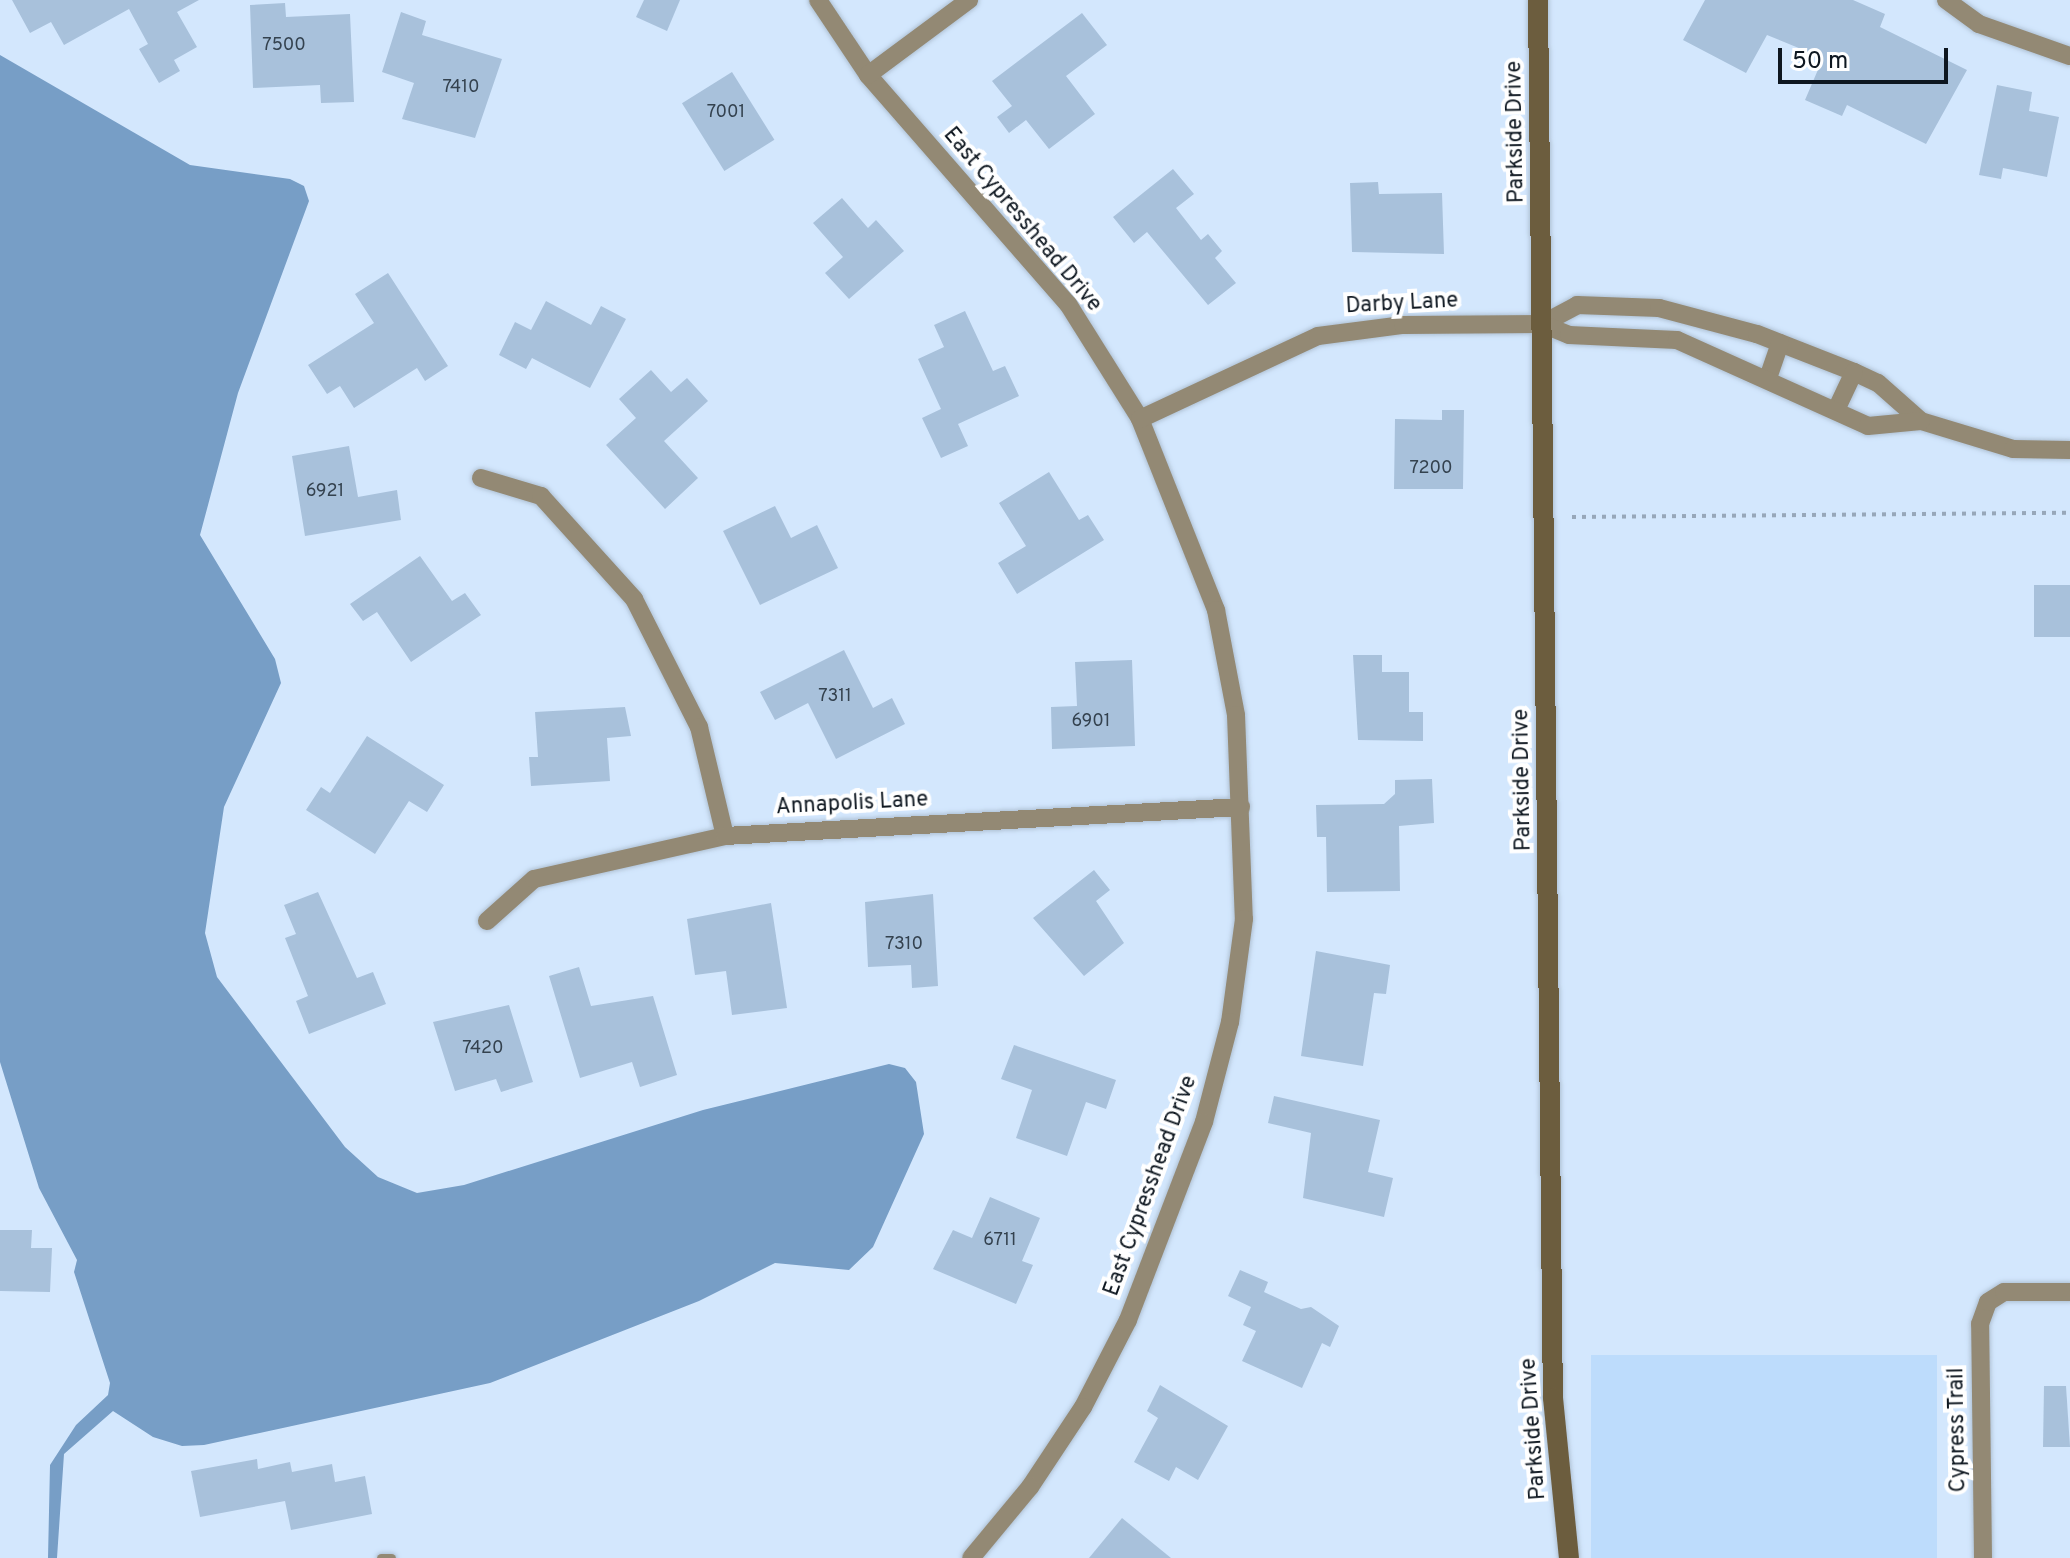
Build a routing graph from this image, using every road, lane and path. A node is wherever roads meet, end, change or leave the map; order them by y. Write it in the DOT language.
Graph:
graph roads {
  1 [pos="818,0"];
  2 [pos="969,0"];
  3 [pos="1538,0"];
  4 [pos="1946,0"];
  5 [pos="2070,56"];
  6 [pos="868,75"];
  7 [pos="1542,324"];
  8 [pos="1780,343"];
  9 [pos="1854,372"];
  10 [pos="1768,378"];
  11 [pos="1836,410"];
  12 [pos="1140,419"];
  13 [pos="1921,421"];
  14 [pos="2070,450"];
  15 [pos="481,478"];
  16 [pos="2070,513"];
  17 [pos="1572,517"];
  18 [pos="1241,807"];
  19 [pos="725,836"];
  20 [pos="487,921"];
  21 [pos="2070,1292"];
  22 [pos="381,1558"];
  23 [pos="391,1558"];
  24 [pos="971,1558"];
  25 [pos="1569,1558"];
  26 [pos="1983,1558"];
  1 -- 6 [label="street, East Cypresshead Drive"];
  2 -- 6 [label="street"];
  3 -- 7 [label="street, Parkside Drive"];
  4 -- 5 [label="street"];
  6 -- 12 [label="street, East Cypresshead Drive"];
  7 -- 8 [label="street"];
  7 -- 10 [label="street"];
  7 -- 12 [label="street, Darby Lane"];
  7 -- 25 [label="street, Parkside Drive"];
  8 -- 9 [label="street"];
  8 -- 10 [label="street"];
  9 -- 11 [label="street"];
  9 -- 13 [label="street"];
  10 -- 11 [label="street"];
  11 -- 13 [label="street"];
  12 -- 18 [label="street, East Cypresshead Drive"];
  13 -- 14 [label="street"];
  15 -- 19 [label="street"];
  16 -- 17 [label="path"];
  18 -- 19 [label="street, Annapolis Lane"];
  18 -- 24 [label="street, East Cypresshead Drive"];
  19 -- 20 [label="street, Annapolis Lane"];
  21 -- 26 [label="street, Cypress Trail"];
  22 -- 23 [label="lane"];
}
